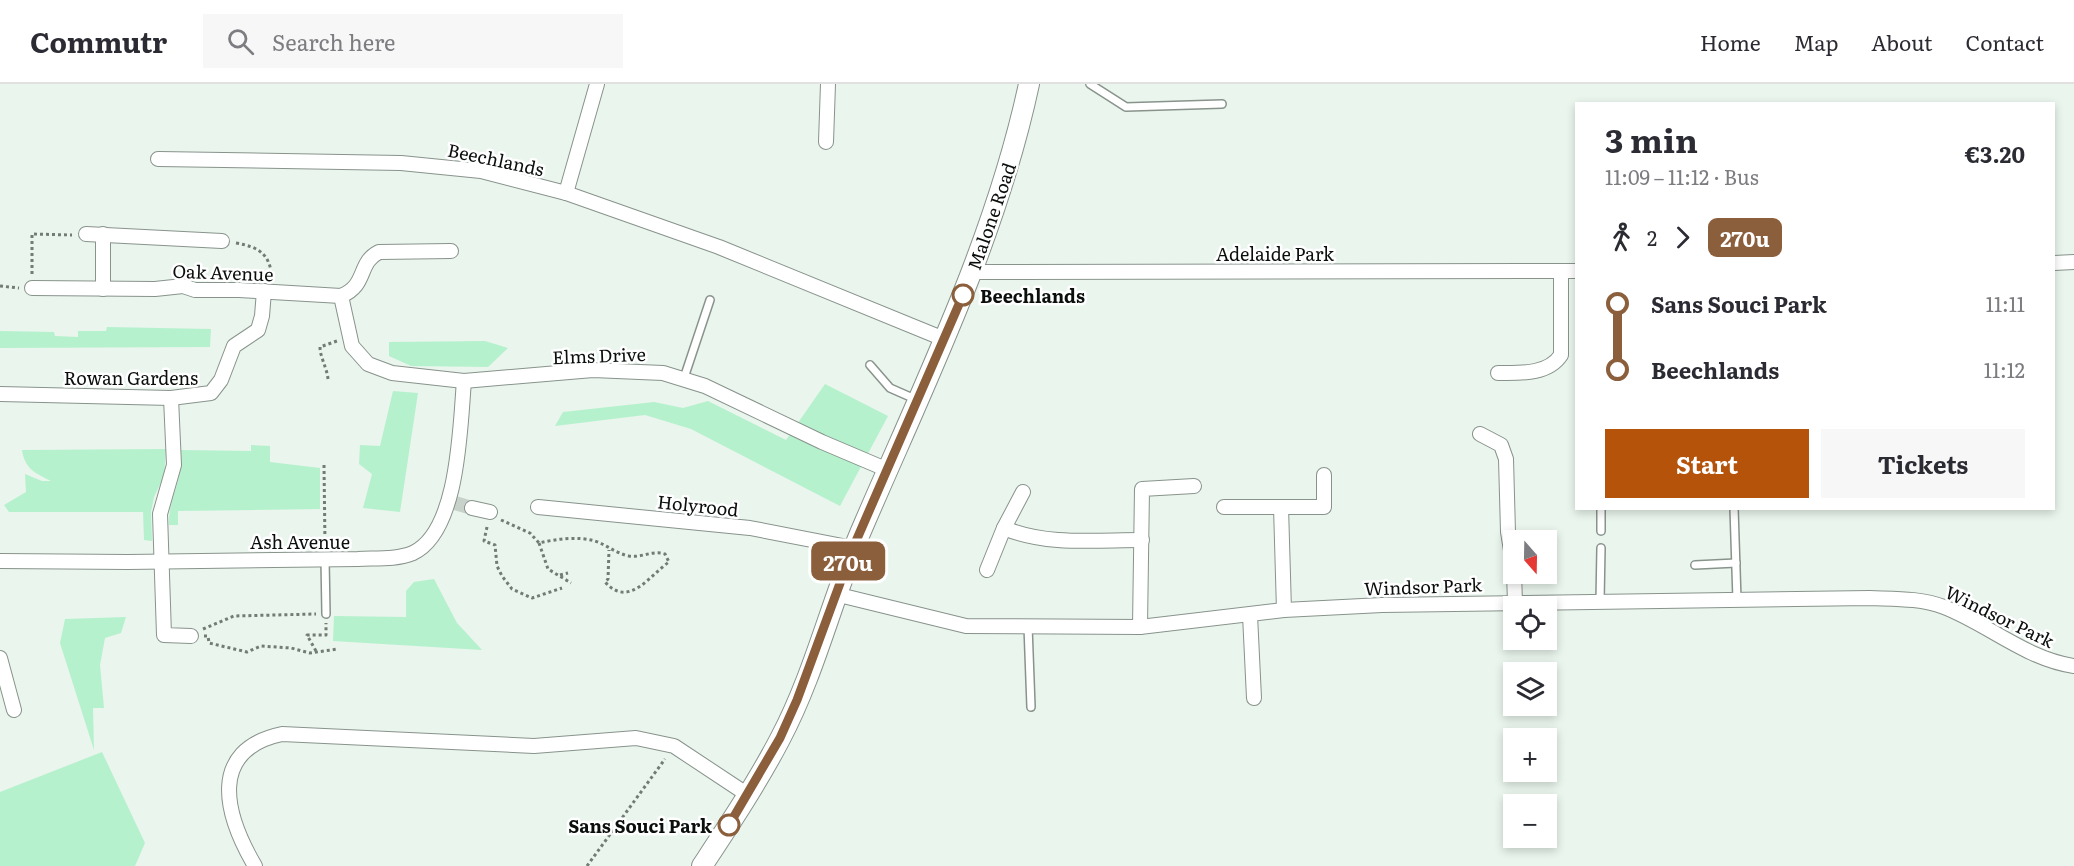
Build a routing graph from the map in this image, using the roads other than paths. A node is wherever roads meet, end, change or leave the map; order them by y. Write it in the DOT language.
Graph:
graph roads {
  1 [pos="597,84"];
  2 [pos="828,84"];
  3 [pos="1029,84"];
  4 [pos="1090,84"];
  5 [pos="1222,104"];
  6 [pos="826,142"];
  7 [pos="158,159"];
  8 [pos="566,194"];
  9 [pos="86,234"];
  10 [pos="103,234"];
  11 [pos="222,241"];
  12 [pos="451,251"];
  13 [pos="2055,262"];
  14 [pos="2074,262"];
  15 [pos="1561,271"];
  16 [pos="1575,271"];
  17 [pos="973,272"];
  18 [pos="32,288"];
  19 [pos="103,289"];
  20 [pos="269,291"];
  21 [pos="341,296"];
  22 [pos="710,300"];
  23 [pos="944,339"];
  24 [pos="870,365"];
  25 [pos="1498,373"];
  26 [pos="684,378"];
  27 [pos="464,381"];
  28 [pos="0,394"];
  29 [pos="171,398"];
  30 [pos="918,400"];
  31 [pos="1480,434"];
  32 [pos="888,470"];
  33 [pos="1324,475"];
  34 [pos="1194,486"];
  35 [pos="1023,492"];
  36 [pos="538,507"];
  37 [pos="1224,507"];
  38 [pos="1281,507"];
  39 [pos="472,508"];
  40 [pos="1601,510"];
  41 [pos="1734,510"];
  42 [pos="489,518"];
  43 [pos="1004,528"];
  44 [pos="1508,530"];
  45 [pos="1601,531"];
  46 [pos="1142,540"];
  47 [pos="853,548"];
  48 [pos="1601,548"];
  49 [pos="325,559"];
  50 [pos="0,561"];
  51 [pos="161,561"];
  52 [pos="1736,563"];
  53 [pos="1695,565"];
  54 [pos="987,570"];
  55 [pos="835,594"];
  56 [pos="1737,600"];
  57 [pos="1600,601"];
  58 [pos="1503,602"];
  59 [pos="1557,602"];
  60 [pos="1284,610"];
  61 [pos="326,614"];
  62 [pos="1250,615"];
  63 [pos="1028,626"];
  64 [pos="1140,627"];
  65 [pos="191,636"];
  66 [pos="0,658"];
  67 [pos="2074,666"];
  68 [pos="1254,698"];
  69 [pos="1031,707"];
  70 [pos="15,710"];
  71 [pos="748,795"];
  72 [pos="255,866"];
  73 [pos="702,866"];
  1 -- 8 [label="street"];
  2 -- 6 [label="street"];
  3 -- 17 [label="main road, Malone Road"];
  4 -- 5 [label="lane"];
  7 -- 8 [label="street, Beechlands"];
  8 -- 23 [label="street, Beechlands"];
  9 -- 10 [label="street"];
  10 -- 11 [label="street"];
  10 -- 19 [label="street"];
  12 -- 21 [label="street"];
  13 -- 14 [label="street"];
  15 -- 16 [label="street, Adelaide Park"];
  15 -- 17 [label="street, Adelaide Park"];
  15 -- 25 [label="street"];
  17 -- 23 [label="main road, Malone Road"];
  18 -- 19 [label="street, Oak Avenue"];
  19 -- 20 [label="street, Oak Avenue"];
  20 -- 21 [label="street, Oak Avenue"];
  20 -- 29 [label="street, Rowan Gardens"];
  21 -- 27 [label="street, Elms Drive"];
  22 -- 26 [label="lane"];
  23 -- 30 [label="main road, Malone Road"];
  24 -- 30 [label="lane"];
  26 -- 27 [label="street, Elms Drive"];
  26 -- 32 [label="street, Elms Drive"];
  27 -- 49 [label="street, Ash Avenue"];
  28 -- 29 [label="street, Rowan Gardens"];
  29 -- 51 [label="street"];
  30 -- 32 [label="main road, Malone Road"];
  31 -- 44 [label="street"];
  32 -- 47 [label="main road, Malone Road"];
  33 -- 38 [label="street"];
  34 -- 46 [label="street"];
  35 -- 43 [label="street"];
  36 -- 47 [label="street, Holyrood"];
  37 -- 38 [label="street"];
  38 -- 60 [label="street"];
  39 -- 42 [label="street"];
  40 -- 45 [label="lane"];
  41 -- 52 [label="lane"];
  43 -- 46 [label="street"];
  43 -- 54 [label="street"];
  46 -- 64 [label="street"];
  47 -- 55 [label="main road, Malone Road"];
  48 -- 57 [label="lane"];
  49 -- 51 [label="street, Ash Avenue"];
  49 -- 61 [label="lane"];
  50 -- 51 [label="street, Ash Avenue"];
  51 -- 65 [label="street"];
  52 -- 53 [label="lane"];
  52 -- 56 [label="lane"];
  55 -- 63 [label="street, Windsor Park"];
  55 -- 71 [label="main road, Malone Road"];
  56 -- 57 [label="street, Windsor Park"];
  56 -- 67 [label="street, Windsor Park"];
  57 -- 59 [label="street, Windsor Park"];
  58 -- 60 [label="street, Windsor Park"];
  60 -- 62 [label="street, Windsor Park"];
  62 -- 64 [label="street, Windsor Park"];
  62 -- 68 [label="street"];
  63 -- 64 [label="street, Windsor Park"];
  63 -- 69 [label="lane"];
  66 -- 70 [label="street"];
  71 -- 72 [label="street"];
  71 -- 73 [label="main road, Malone Road"];
}
